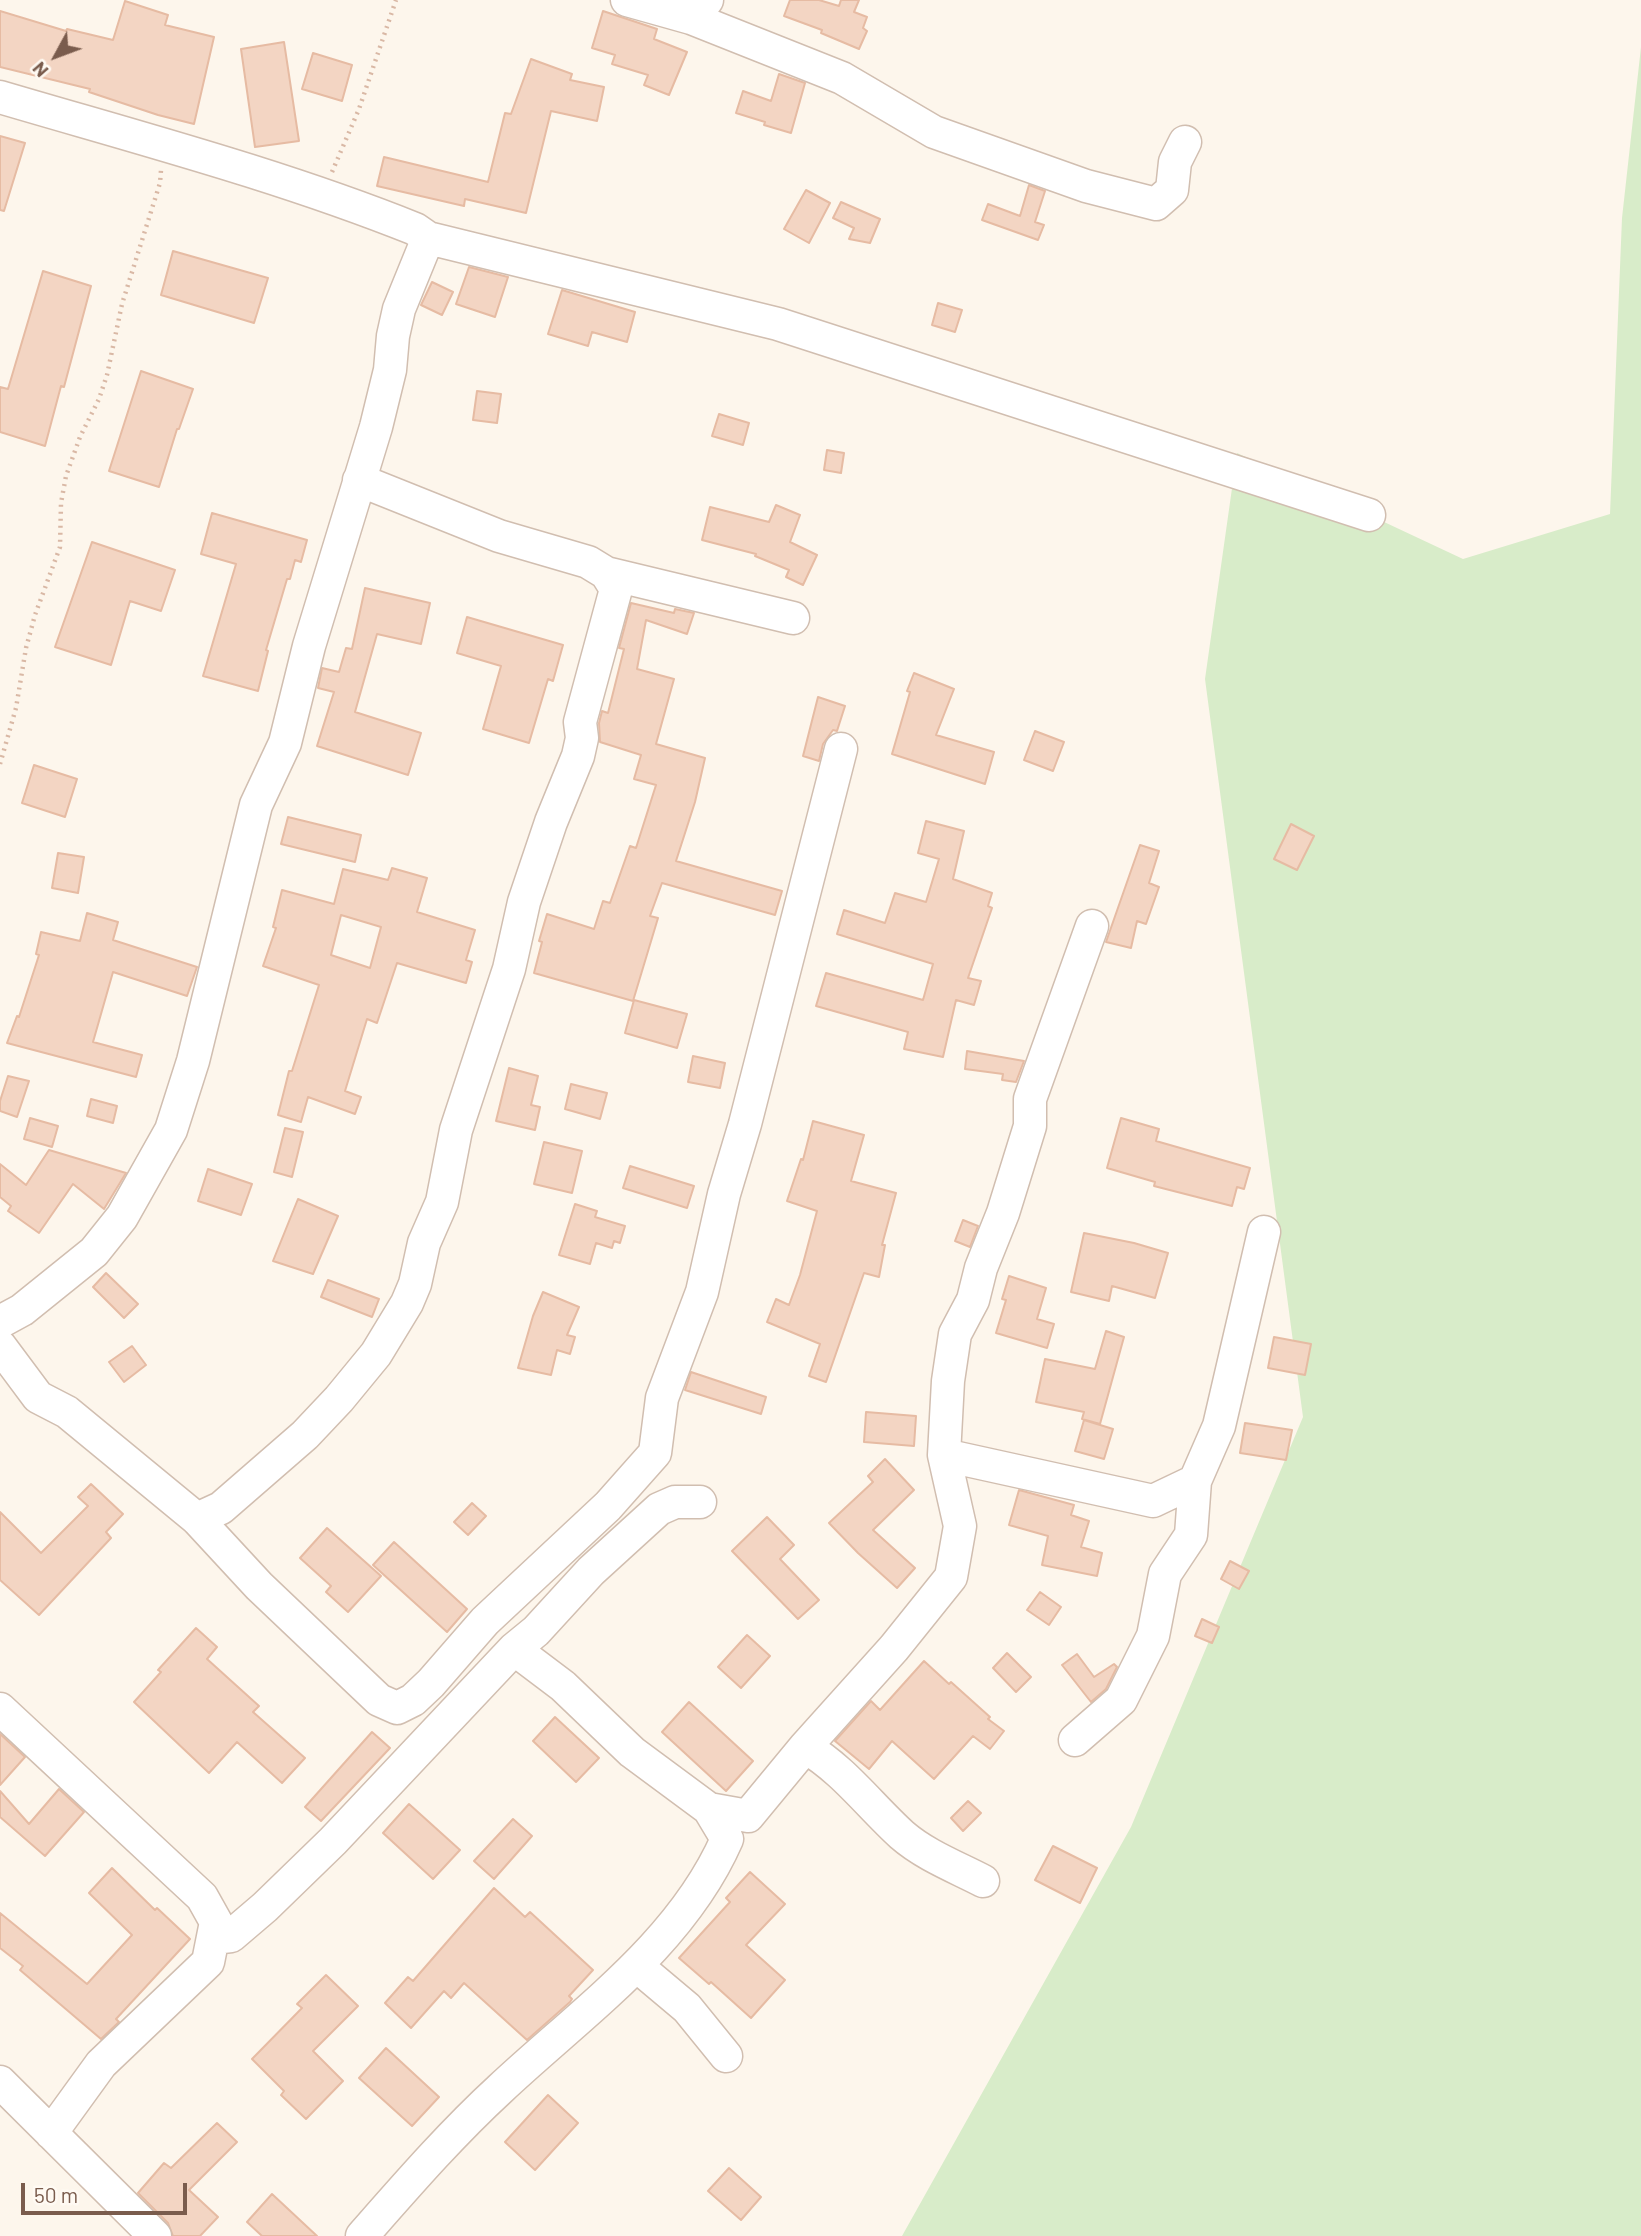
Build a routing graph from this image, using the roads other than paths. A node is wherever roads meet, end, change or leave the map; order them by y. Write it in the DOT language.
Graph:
graph roads {
  1 [pos="627,0"];
  2 [pos="699,9"];
  3 [pos="0,97"];
  4 [pos="1185,142"];
  5 [pos="428,238"];
  6 [pos="359,480"];
  7 [pos="1369,515"];
  8 [pos="606,573"];
  9 [pos="793,618"];
  10 [pos="842,749"];
  11 [pos="1092,926"];
  12 [pos="1264,1232"];
  13 [pos="0,1322"];
  14 [pos="0,1346"];
  15 [pos="943,1455"];
  16 [pos="1195,1481"];
  17 [pos="1153,1500"];
  18 [pos="700,1502"];
  19 [pos="197,1519"];
  20 [pos="1191,1535"];
  21 [pos="514,1649"];
  22 [pos="0,1709"];
  23 [pos="1075,1740"];
  24 [pos="805,1747"];
  25 [pos="709,1809"];
  26 [pos="748,1816"];
  27 [pos="727,1839"];
  28 [pos="983,1881"];
  29 [pos="215,1938"];
  30 [pos="637,1966"];
  31 [pos="726,2056"];
  32 [pos="0,2082"];
  33 [pos="51,2133"];
  34 [pos="155,2236"];
  35 [pos="362,2236"];
  1 -- 2 [label="street"];
  2 -- 4 [label="street"];
  3 -- 5 [label="street"];
  5 -- 6 [label="street"];
  5 -- 7 [label="street"];
  6 -- 8 [label="street"];
  6 -- 13 [label="street"];
  8 -- 9 [label="street"];
  8 -- 19 [label="street"];
  10 -- 19 [label="street"];
  11 -- 15 [label="street"];
  12 -- 16 [label="street"];
  14 -- 19 [label="street"];
  15 -- 17 [label="street"];
  15 -- 24 [label="street"];
  16 -- 17 [label="street"];
  16 -- 20 [label="street"];
  17 -- 20 [label="street"];
  18 -- 21 [label="street"];
  20 -- 23 [label="street"];
  21 -- 25 [label="street"];
  21 -- 29 [label="street"];
  22 -- 29 [label="street"];
  24 -- 26 [label="street"];
  24 -- 28 [label="street"];
  25 -- 26 [label="street"];
  25 -- 27 [label="street"];
  26 -- 27 [label="street"];
  27 -- 30 [label="street"];
  29 -- 33 [label="street"];
  30 -- 31 [label="street"];
  30 -- 35 [label="street"];
  32 -- 33 [label="street"];
  33 -- 34 [label="street"];
}
